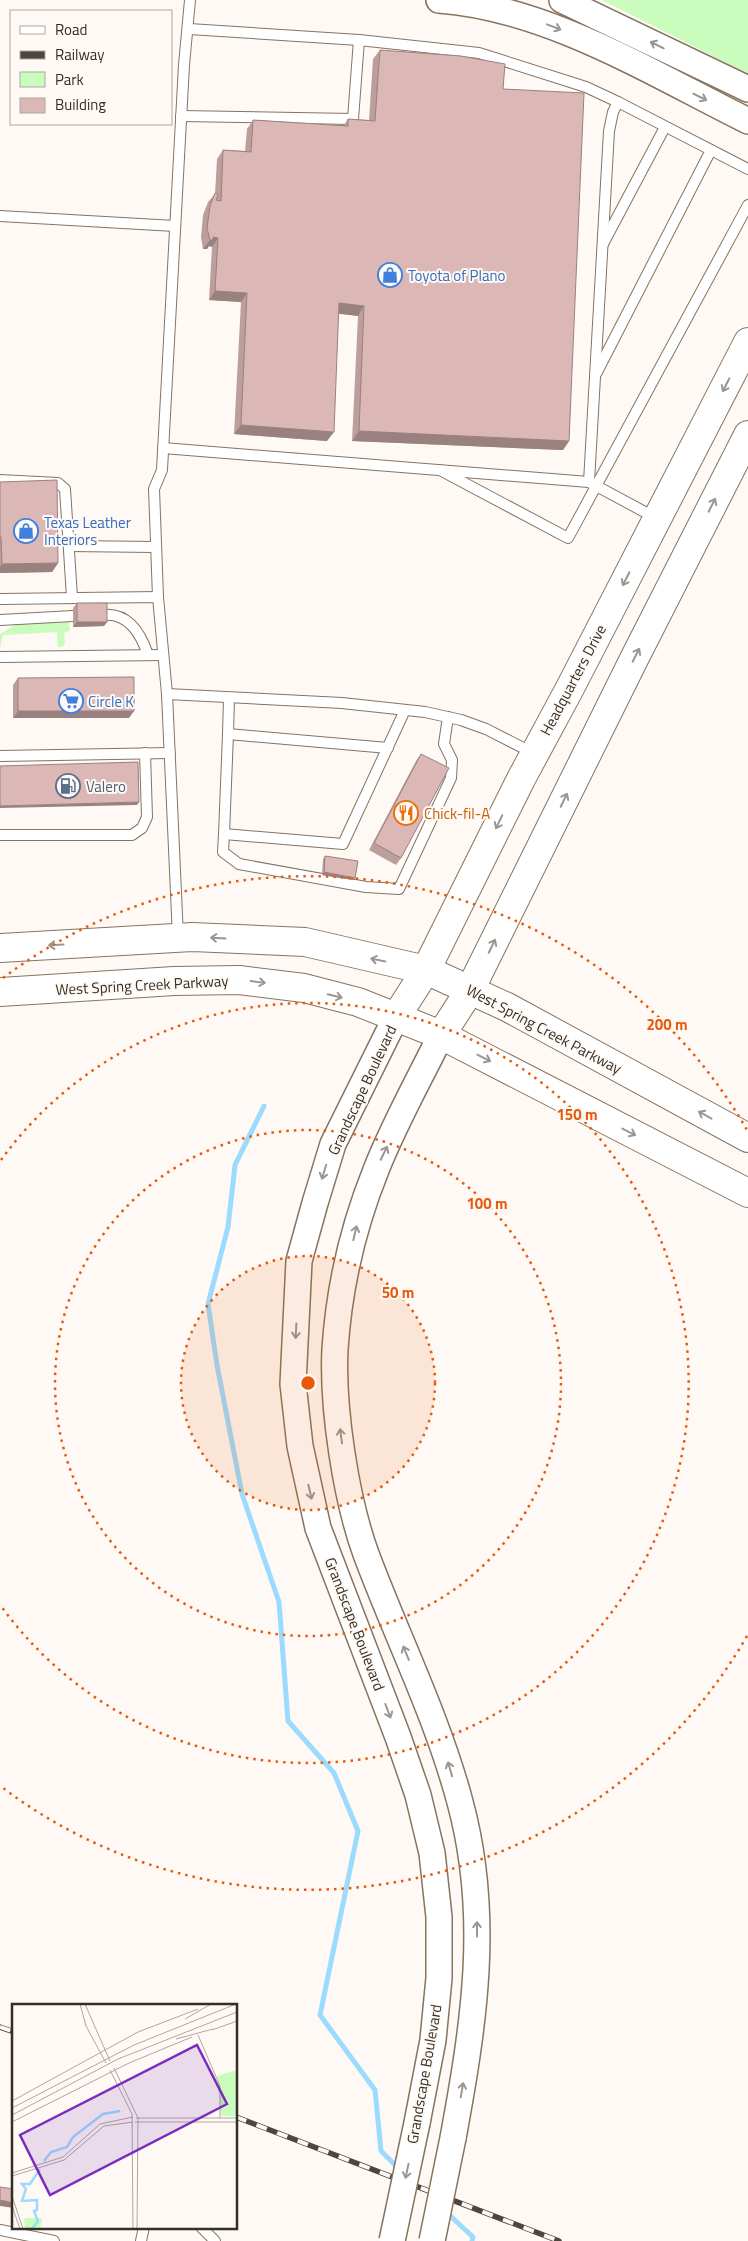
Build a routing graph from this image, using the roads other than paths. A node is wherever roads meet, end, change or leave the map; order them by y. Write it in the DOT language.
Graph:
graph roads {
  1 [pos="190,0"];
  2 [pos="438,0"];
  3 [pos="562,0"];
  4 [pos="521,7"];
  5 [pos="189,29"];
  6 [pos="359,40"];
  7 [pos="748,89"];
  8 [pos="618,102"];
  9 [pos="181,116"];
  10 [pos="748,120"];
  11 [pos="665,127"];
  12 [pos="711,150"];
  13 [pos="748,168"];
  14 [pos="748,205"];
  15 [pos="0,216"];
  16 [pos="175,226"];
  17 [pos="601,247"];
  18 [pos="748,342"];
  19 [pos="594,378"];
  20 [pos="748,434"];
  21 [pos="163,448"];
  22 [pos="440,470"];
  23 [pos="0,480"];
  24 [pos="593,484"];
  25 [pos="657,519"];
  26 [pos="695,538"];
  27 [pos="69,546"];
  28 [pos="156,547"];
  29 [pos="158,597"];
  30 [pos="72,598"];
  31 [pos="0,600"];
  32 [pos="104,615"];
  33 [pos="73,616"];
  34 [pos="0,620"];
  35 [pos="148,655"];
  36 [pos="163,655"];
  37 [pos="0,657"];
  38 [pos="167,694"];
  39 [pos="229,698"];
  40 [pos="405,710"];
  41 [pos="448,717"];
  42 [pos="228,734"];
  43 [pos="388,748"];
  44 [pos="145,753"];
  45 [pos="170,753"];
  46 [pos="534,754"];
  47 [pos="0,756"];
  48 [pos="224,834"];
  49 [pos="0,835"];
  50 [pos="178,938"];
  51 [pos="0,948"];
  52 [pos="426,970"];
  53 [pos="470,990"];
  54 [pos="0,992"];
  55 [pos="396,1017"];
  56 [pos="441,1035"];
  57 [pos="748,1138"];
  58 [pos="748,1193"];
  59 [pos="361,1535"];
  60 [pos="324,1545"];
  61 [pos="144,2228"];
  62 [pos="202,2228"];
  63 [pos="0,2230"];
  64 [pos="54,2241"];
  65 [pos="141,2241"];
  66 [pos="215,2241"];
  67 [pos="392,2241"];
  68 [pos="432,2241"];
  1 -- 5 [label="lane"];
  2 -- 4 [label="street"];
  7 -- 3 [label="street, one-way"];
  4 -- 10 [label="street, one-way"];
  5 -- 6 [label="lane"];
  5 -- 9 [label="lane"];
  6 -- 8 [label="lane"];
  6 -- 9 [label="lane"];
  8 -- 11 [label="lane"];
  8 -- 17 [label="lane"];
  9 -- 16 [label="lane"];
  11 -- 12 [label="lane"];
  11 -- 17 [label="lane"];
  12 -- 13 [label="lane"];
  12 -- 19 [label="lane"];
  14 -- 24 [label="lane"];
  15 -- 16 [label="lane"];
  16 -- 21 [label="lane"];
  17 -- 19 [label="lane"];
  18 -- 25 [label="main road, Headquarters Drive, one-way"];
  19 -- 24 [label="lane"];
  26 -- 20 [label="main road, one-way"];
  21 -- 22 [label="lane"];
  21 -- 28 [label="lane"];
  22 -- 24 [label="lane"];
  22 -- 24 [label="lane"];
  23 -- 27 [label="lane"];
  24 -- 25 [label="lane"];
  25 -- 26 [label="main road"];
  25 -- 46 [label="main road, Headquarters Drive, one-way"];
  53 -- 26 [label="main road, one-way"];
  27 -- 28 [label="lane"];
  27 -- 30 [label="lane"];
  28 -- 29 [label="lane"];
  29 -- 30 [label="lane"];
  29 -- 36 [label="lane"];
  30 -- 31 [label="lane"];
  32 -- 35 [label="lane"];
  33 -- 34 [label="lane"];
  35 -- 36 [label="lane"];
  35 -- 37 [label="lane"];
  36 -- 38 [label="lane"];
  38 -- 39 [label="lane"];
  38 -- 45 [label="lane"];
  39 -- 40 [label="lane"];
  39 -- 42 [label="lane"];
  40 -- 41 [label="lane"];
  40 -- 43 [label="lane"];
  41 -- 46 [label="lane"];
  41 -- 48 [label="lane"];
  42 -- 43 [label="lane"];
  42 -- 48 [label="lane"];
  43 -- 48 [label="lane"];
  44 -- 45 [label="lane"];
  44 -- 47 [label="lane"];
  44 -- 49 [label="lane"];
  45 -- 50 [label="lane"];
  46 -- 52 [label="main road, Headquarters Drive, one-way"];
  50 -- 51 [label="main road, West Spring Creek Parkway, one-way"];
  52 -- 50 [label="main road, West Spring Creek Parkway, one-way"];
  52 -- 53 [label="main road, West Spring Creek Parkway"];
  52 -- 55 [label="main road, Headquarters Drive"];
  53 -- 56 [label="main road"];
  57 -- 53 [label="main road, West Spring Creek Parkway, one-way"];
  54 -- 55 [label="main road, West Spring Creek Parkway, one-way"];
  55 -- 56 [label="main road, West Spring Creek Parkway"];
  55 -- 60 [label="street, Grandscape Boulevard, one-way"];
  56 -- 58 [label="main road, West Spring Creek Parkway, one-way"];
  59 -- 56 [label="street, one-way"];
  59 -- 60 [label="street"];
  68 -- 59 [label="street, one-way, bridge"];
  60 -- 67 [label="street, Grandscape Boulevard, one-way, bridge"];
  61 -- 65 [label="lane"];
  62 -- 66 [label="lane"];
  63 -- 64 [label="lane"];
}
